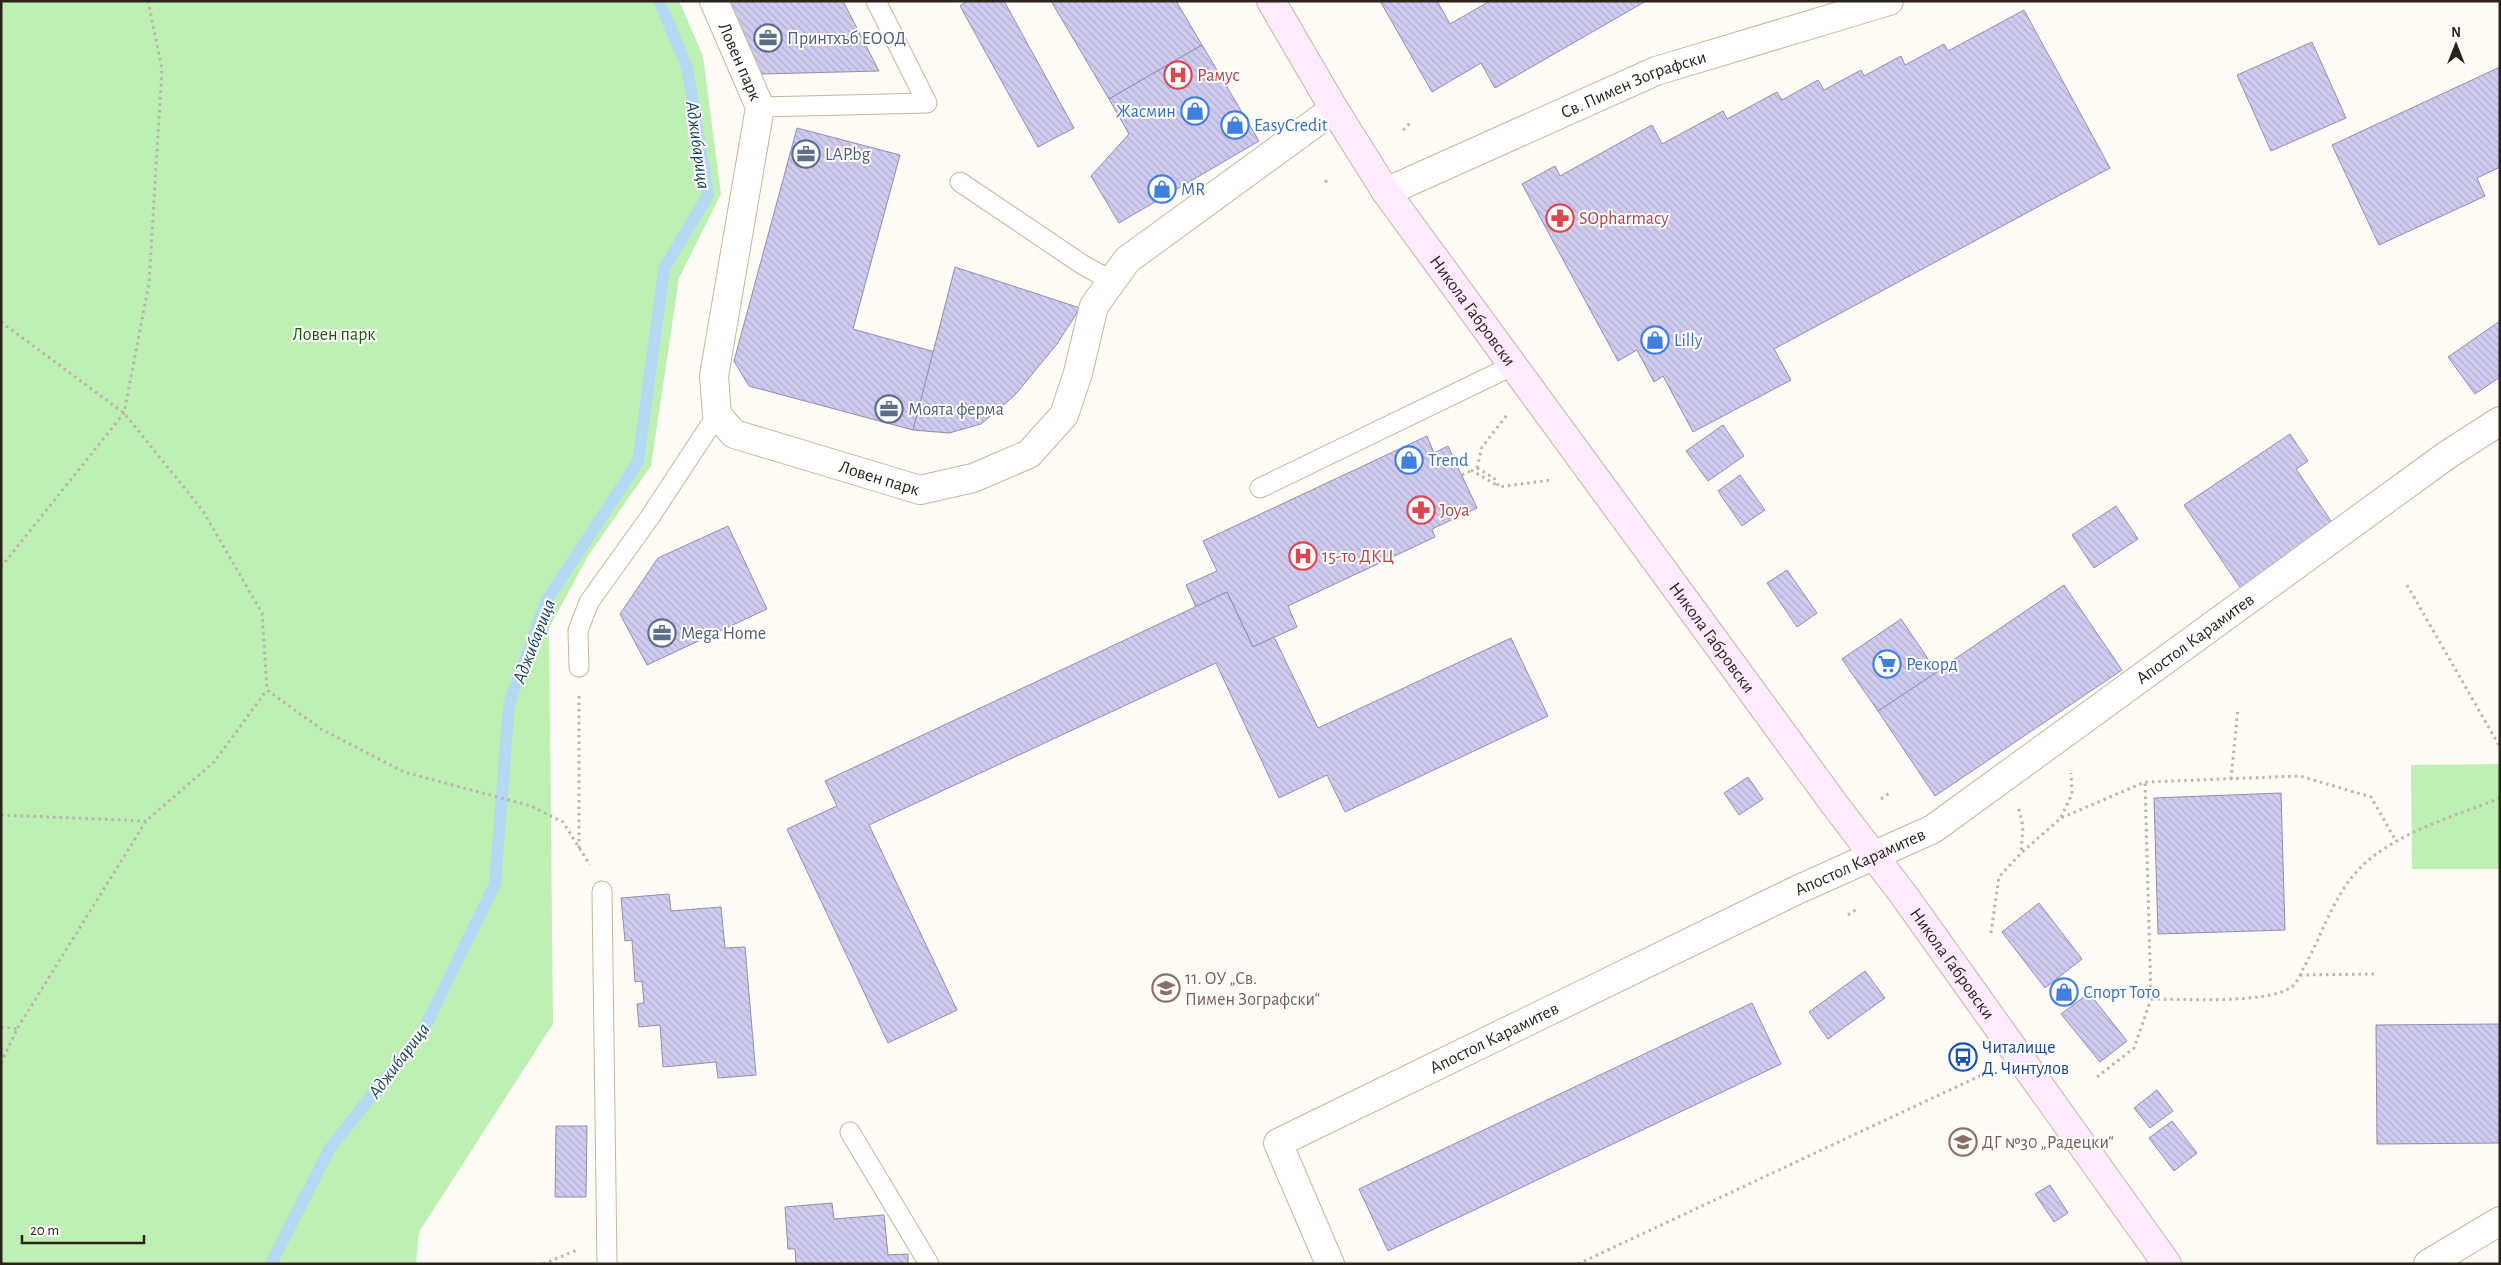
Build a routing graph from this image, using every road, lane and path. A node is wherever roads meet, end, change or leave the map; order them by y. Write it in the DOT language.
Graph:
graph roads {
  1 [pos="148,1"];
  2 [pos="714,1"];
  3 [pos="876,1"];
  4 [pos="1271,1"];
  5 [pos="1889,1"];
  6 [pos="760,106"];
  7 [pos="1334,109"];
  8 [pos="1412,121"];
  9 [pos="1403,130"];
  10 [pos="1330,178"];
  11 [pos="960,182"];
  12 [pos="1325,182"];
  13 [pos="1386,192"];
  14 [pos="1112,281"];
  15 [pos="1,322"];
  16 [pos="1514,365"];
  17 [pos="124,413"];
  18 [pos="1509,413"];
  19 [pos="717,416"];
  20 [pos="2500,422"];
  21 [pos="1477,468"];
  22 [pos="1471,470"];
  23 [pos="1462,475"];
  24 [pos="1551,480"];
  25 [pos="1499,487"];
  26 [pos="1260,488"];
  27 [pos="1,567"];
  28 [pos="2407,585"];
  29 [pos="579,667"];
  30 [pos="267,690"];
  31 [pos="2238,708"];
  32 [pos="2500,746"];
  33 [pos="2231,778"];
  34 [pos="2145,782"];
  35 [pos="1891,792"];
  36 [pos="2500,798"];
  37 [pos="1881,799"];
  38 [pos="1,815"];
  39 [pos="146,820"];
  40 [pos="2396,841"];
  41 [pos="579,848"];
  42 [pos="1874,856"];
  43 [pos="602,891"];
  44 [pos="1857,909"];
  45 [pos="1848,915"];
  46 [pos="1991,933"];
  47 [pos="2375,974"];
  48 [pos="2300,975"];
  49 [pos="2151,999"];
  50 [pos="1,1027"];
  51 [pos="17,1028"];
  52 [pos="1,1064"];
  53 [pos="1986,1073"];
  54 [pos="2097,1077"];
  55 [pos="850,1132"];
  56 [pos="2500,1221"];
  57 [pos="607,1264"];
  58 [pos="929,1264"];
  59 [pos="1330,1264"];
  60 [pos="1578,1264"];
  61 [pos="2167,1264"];
  62 [pos="2428,1264"];
  1 -- 17 [label="path"];
  2 -- 6 [label="street, Ловен парк"];
  3 -- 6 [label="lane"];
  4 -- 7 [label="street, Никола Габровски"];
  5 -- 13 [label="street, Св. Пимен Зографски"];
  6 -- 19 [label="street, Ловен парк"];
  7 -- 13 [label="street, Никола Габровски"];
  7 -- 14 [label="street, Ловен парк"];
  8 -- 9 [label="path"];
  10 -- 12 [label="path"];
  11 -- 14 [label="lane"];
  13 -- 16 [label="street, Никола Габровски"];
  14 -- 19 [label="street, Ловен парк"];
  15 -- 17 [label="path"];
  16 -- 26 [label="lane"];
  16 -- 42 [label="street, Никола Габровски"];
  17 -- 27 [label="path"];
  17 -- 30 [label="path"];
  18 -- 21 [label="path"];
  19 -- 29 [label="lane"];
  20 -- 42 [label="street, Апостол Карамитев"];
  21 -- 22 [label="path"];
  21 -- 25 [label="path"];
  22 -- 23 [label="path"];
  22 -- 25 [label="path"];
  24 -- 25 [label="path"];
  28 -- 32 [label="path"];
  29 -- 41 [label="path"];
  30 -- 39 [label="path"];
  30 -- 41 [label="path"];
  31 -- 33 [label="path"];
  33 -- 34 [label="path"];
  33 -- 40 [label="path"];
  34 -- 46 [label="path"];
  34 -- 49 [label="path"];
  35 -- 37 [label="path"];
  36 -- 40 [label="path"];
  38 -- 39 [label="path"];
  39 -- 51 [label="path"];
  40 -- 48 [label="path"];
  41 -- 43 [label="path"];
  42 -- 59 [label="street, Апостол Карамитев"];
  42 -- 61 [label="street, Никола Габровски"];
  43 -- 57 [label="lane"];
  44 -- 45 [label="path"];
  47 -- 48 [label="path"];
  48 -- 49 [label="path"];
  49 -- 54 [label="path"];
  50 -- 51 [label="path"];
  51 -- 52 [label="path"];
  53 -- 60 [label="path"];
  55 -- 58 [label="lane"];
  56 -- 62 [label="street"];
}
